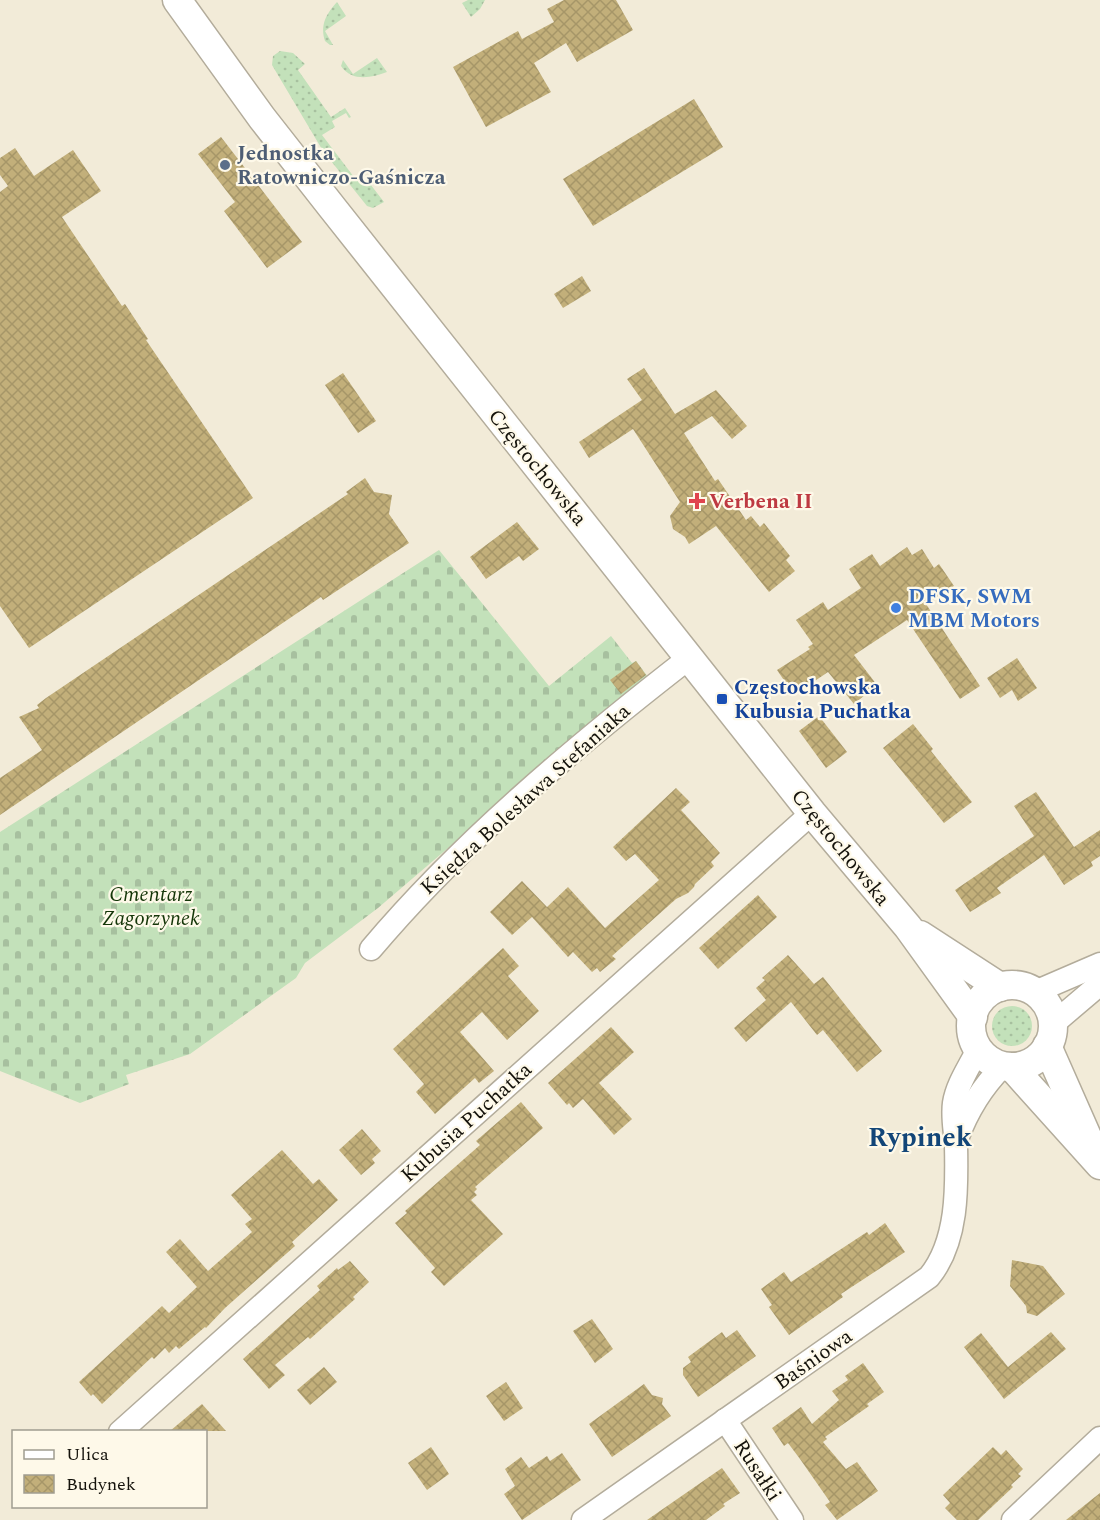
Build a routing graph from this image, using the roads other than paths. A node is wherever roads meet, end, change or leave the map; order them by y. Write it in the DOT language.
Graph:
graph roads {
  1 [pos="177,0"];
  2 [pos="689,658"];
  3 [pos="812,813"];
  4 [pos="908,927"];
  5 [pos="371,950"];
  6 [pos="1100,964"];
  7 [pos="1100,984"];
  8 [pos="1000,987"];
  9 [pos="1035,992"];
  10 [pos="973,1017"];
  11 [pos="1050,1035"];
  12 [pos="978,1048"];
  13 [pos="1008,1066"];
  14 [pos="956,1143"];
  15 [pos="1099,1164"];
  16 [pos="725,1420"];
  17 [pos="121,1430"];
  18 [pos="1100,1438"];
  19 [pos="583,1520"];
  20 [pos="792,1520"];
  21 [pos="1013,1520"];
  1 -- 2 [label="main road, Częstochowska"];
  2 -- 3 [label="main road, Częstochowska"];
  2 -- 5 [label="street, Księdza Bolesława Stefaniaka"];
  3 -- 4 [label="main road, Częstochowska"];
  3 -- 17 [label="street, Kubusia Puchatka"];
  4 -- 8 [label="main road, Częstochowska"];
  4 -- 10 [label="main road, Częstochowska"];
  6 -- 9 [label="street"];
  7 -- 11 [label="street"];
  8 -- 9 [label="main road"];
  8 -- 10 [label="main road"];
  9 -- 11 [label="main road"];
  10 -- 12 [label="main road"];
  11 -- 13 [label="main road"];
  11 -- 15 [label="main road"];
  12 -- 13 [label="main road"];
  12 -- 14 [label="street, Baśniowa"];
  13 -- 14 [label="street, Baśniowa"];
  13 -- 15 [label="main road"];
  14 -- 16 [label="street, Baśniowa"];
  16 -- 19 [label="street, Baśniowa"];
  16 -- 20 [label="street, Rusałki"];
  18 -- 21 [label="street"];
}
